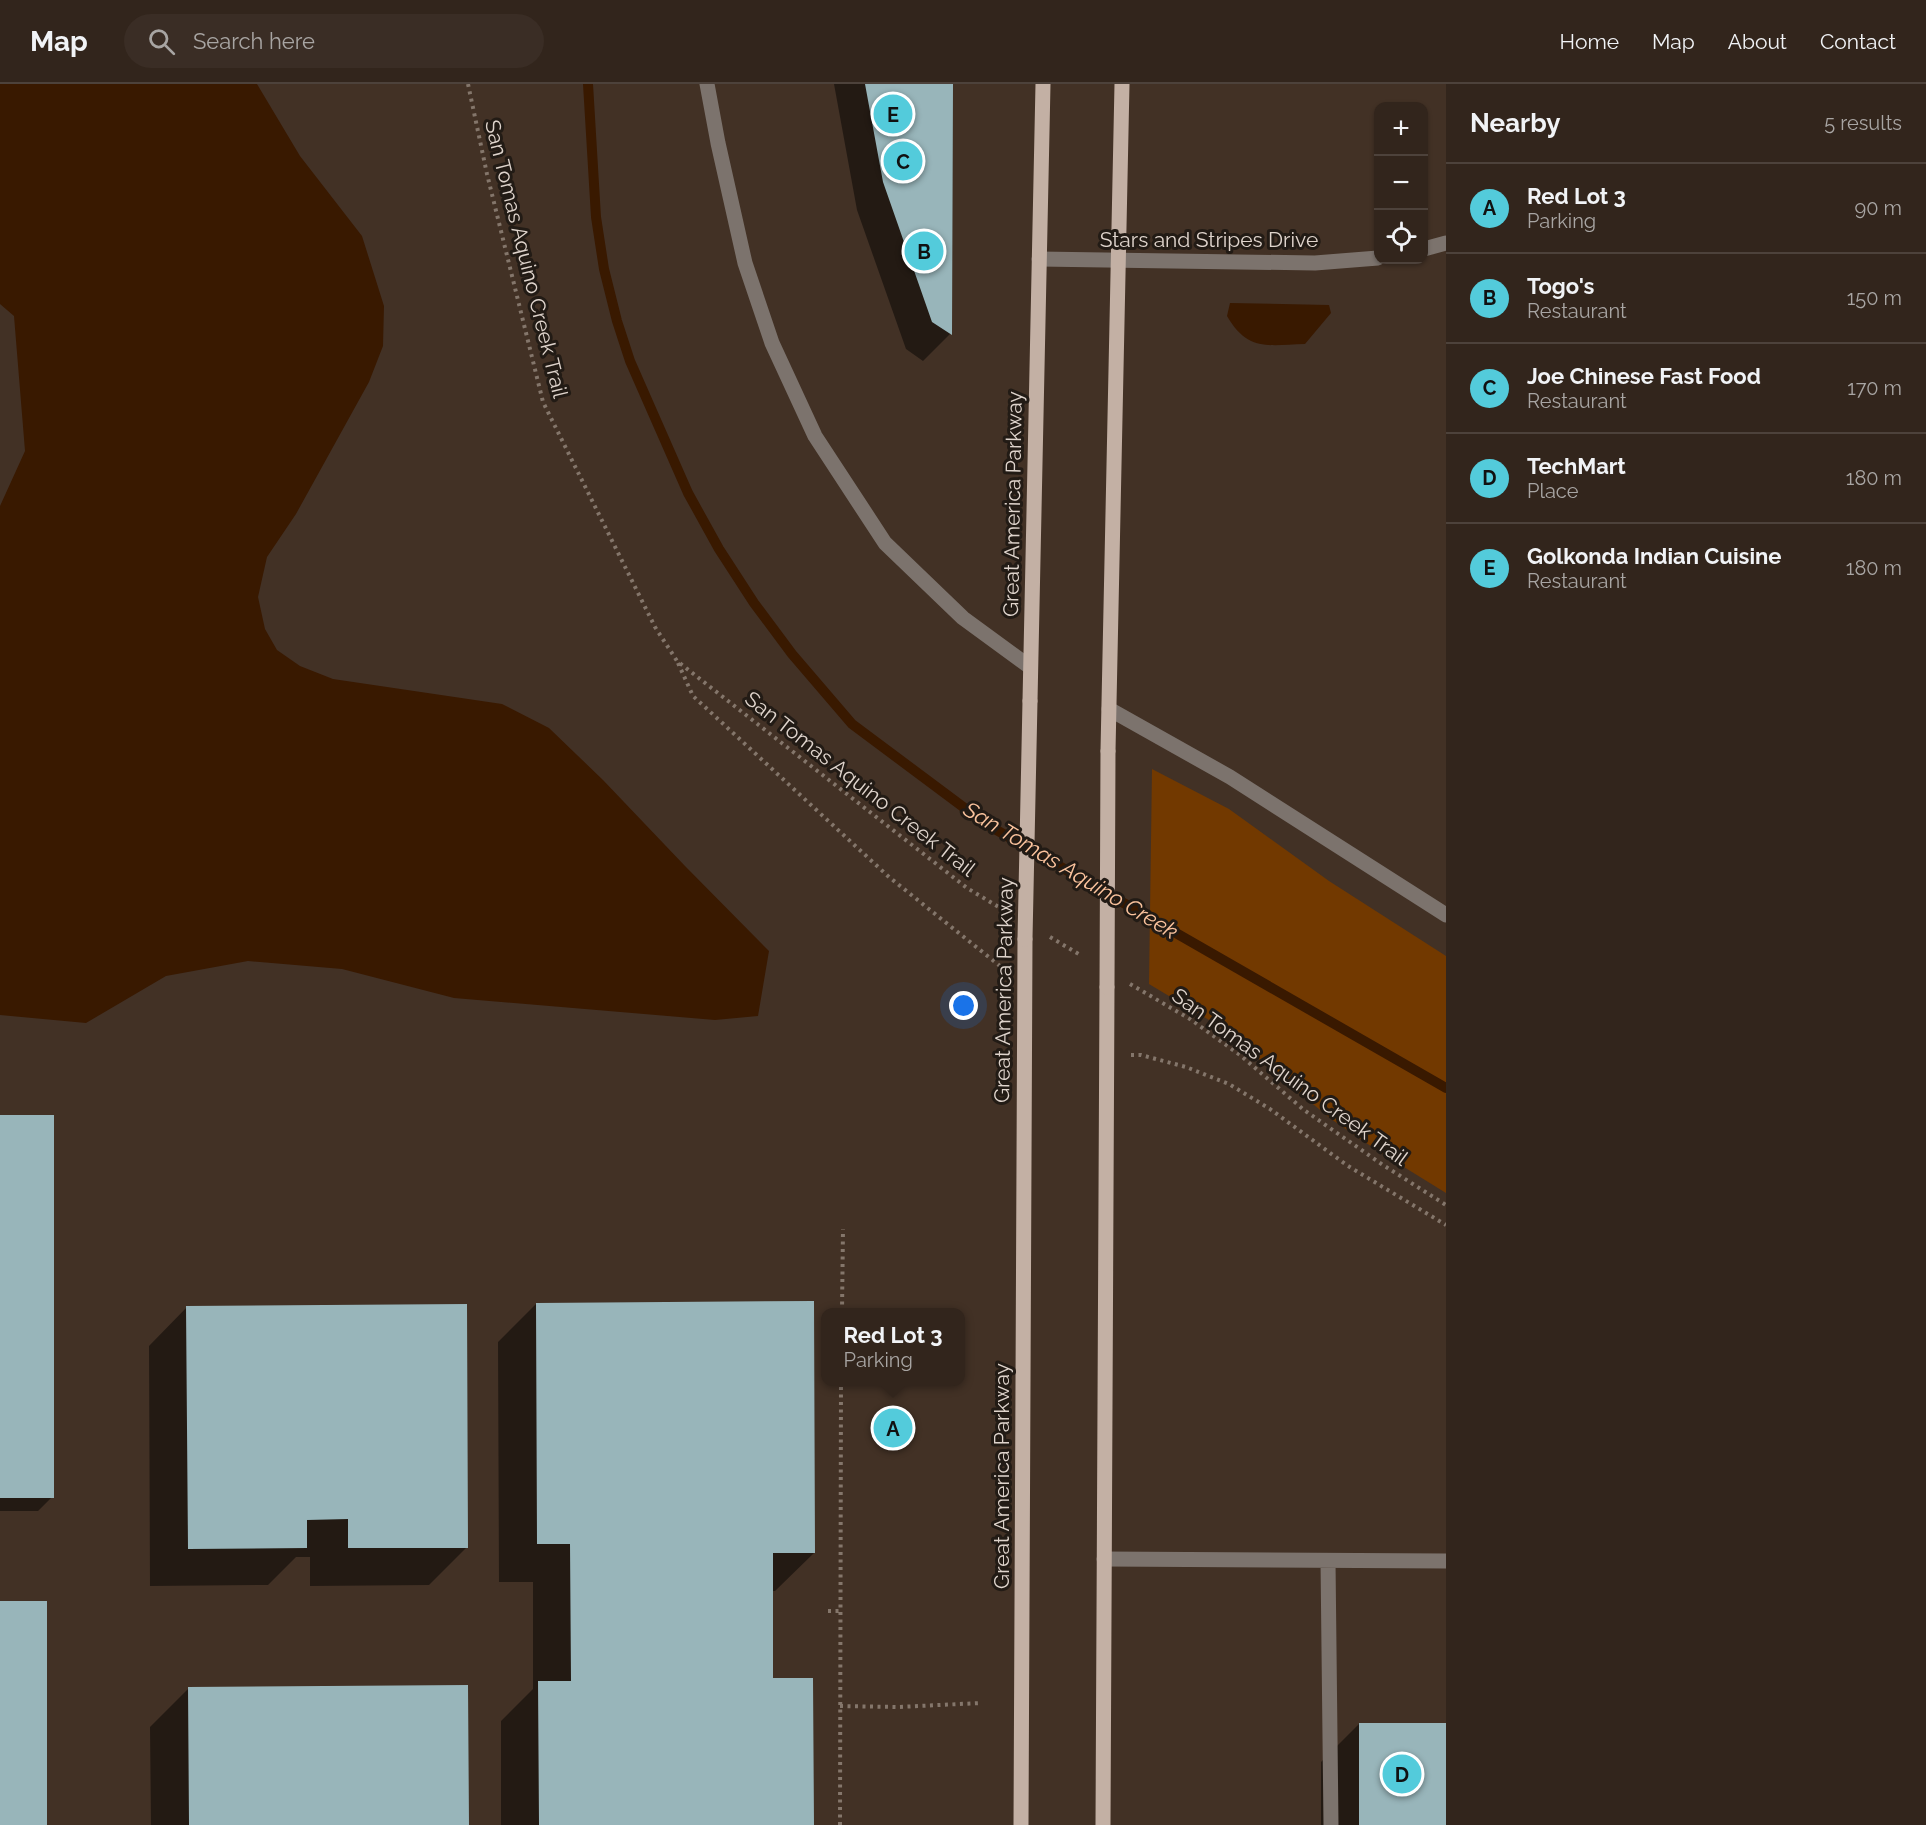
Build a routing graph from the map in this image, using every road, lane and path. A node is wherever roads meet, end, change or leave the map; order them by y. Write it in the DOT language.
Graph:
graph roads {
  1 [pos="468,84"];
  2 [pos="707,84"];
  3 [pos="1043,84"];
  4 [pos="1122,84"];
  5 [pos="1446,243"];
  6 [pos="1428,248"];
  7 [pos="1374,258"];
  8 [pos="1039,259"];
  9 [pos="1118,261"];
  10 [pos="677,661"];
  11 [pos="1030,667"];
  12 [pos="1108,710"];
  13 [pos="1008,912"];
  14 [pos="1446,915"];
  15 [pos="1048,936"];
  16 [pos="1089,959"];
  17 [pos="1129,983"];
  18 [pos="1025,985"];
  19 [pos="1108,1055"];
  20 [pos="1446,1205"];
  21 [pos="1446,1226"];
  22 [pos="843,1229"];
  23 [pos="842,1308"];
  24 [pos="841,1386"];
  25 [pos="1104,1559"];
  26 [pos="1328,1561"];
  27 [pos="1446,1561"];
  28 [pos="828,1611"];
  29 [pos="840,1611"];
  30 [pos="981,1703"];
  31 [pos="840,1706"];
  32 [pos="840,1825"];
  33 [pos="1022,1825"];
  34 [pos="1103,1825"];
  35 [pos="1331,1825"];
  1 -- 10 [label="path, San Tomas Aquino Creek Trail"];
  2 -- 11 [label="street"];
  3 -- 8 [label="main road, Great America Parkway"];
  4 -- 9 [label="main road"];
  5 -- 6 [label="street"];
  7 -- 9 [label="street, Stars and Stripes Drive"];
  8 -- 9 [label="street, Stars and Stripes Drive"];
  8 -- 11 [label="main road, Great America Parkway"];
  9 -- 12 [label="main road"];
  10 -- 13 [label="path, San Tomas Aquino Creek Trail"];
  10 -- 18 [label="path, San Tomas Aquino Creek Trail"];
  11 -- 18 [label="main road, Great America Parkway, bridge"];
  12 -- 14 [label="street"];
  12 -- 19 [label="main road, bridge"];
  15 -- 16 [label="path"];
  17 -- 20 [label="path, San Tomas Aquino Creek Trail"];
  18 -- 33 [label="main road, Great America Parkway"];
  19 -- 21 [label="path, San Tomas Aquino Creek Trail"];
  19 -- 25 [label="main road"];
  22 -- 23 [label="path"];
  24 -- 29 [label="path"];
  25 -- 26 [label="street"];
  25 -- 34 [label="main road"];
  26 -- 27 [label="street"];
  26 -- 35 [label="street"];
  28 -- 29 [label="path"];
  29 -- 31 [label="path"];
  30 -- 31 [label="path"];
  31 -- 32 [label="path"];
}
